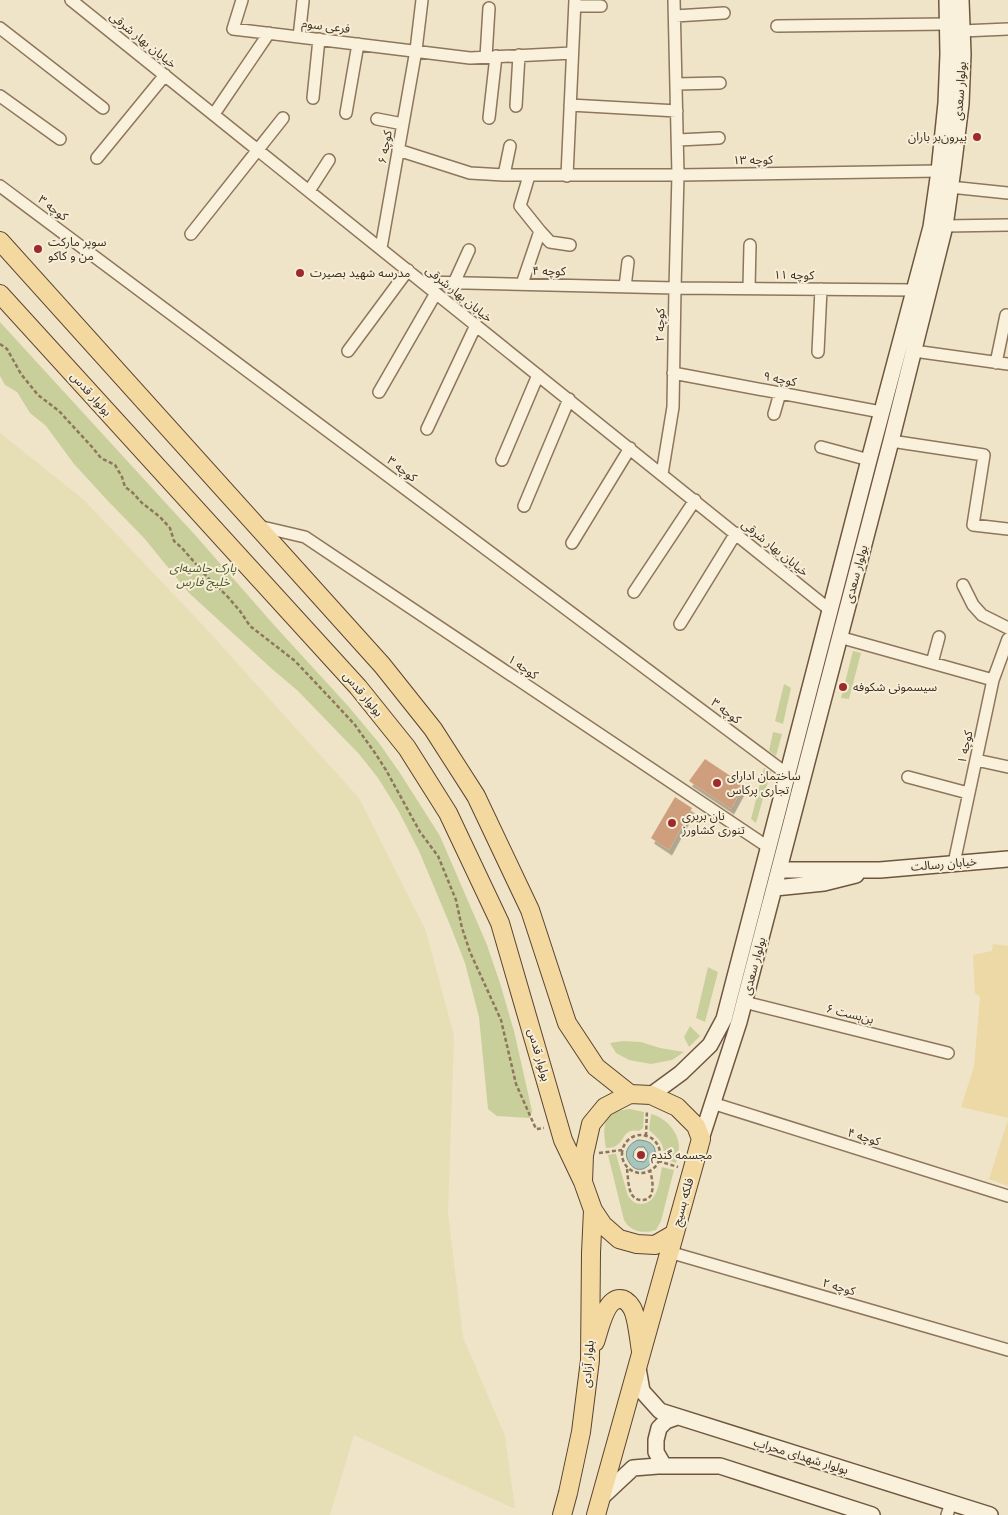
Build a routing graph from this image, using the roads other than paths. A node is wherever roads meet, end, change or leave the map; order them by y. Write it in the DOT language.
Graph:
graph roads {
  1 [pos="71,0"];
  2 [pos="242,0"];
  3 [pos="422,0"];
  4 [pos="674,0"];
  5 [pos="947,0"];
  6 [pos="961,0"];
  7 [pos="303,1"];
  8 [pos="575,3"];
  9 [pos="601,6"];
  10 [pos="489,8"];
  11 [pos="724,13"];
  12 [pos="675,16"];
  13 [pos="948,24"];
  14 [pos="777,26"];
  15 [pos="0,28"];
  16 [pos="1008,29"];
  17 [pos="962,30"];
  18 [pos="269,33"];
  19 [pos="299,37"];
  20 [pos="319,39"];
  21 [pos="358,44"];
  22 [pos="416,50"];
  23 [pos="572,53"];
  24 [pos="519,55"];
  25 [pos="491,56"];
  26 [pos="165,75"];
  27 [pos="720,83"];
  28 [pos="676,84"];
  29 [pos="0,96"];
  30 [pos="313,98"];
  31 [pos="570,105"];
  32 [pos="516,106"];
  33 [pos="103,108"];
  34 [pos="677,111"];
  35 [pos="346,113"];
  36 [pos="214,114"];
  37 [pos="283,118"];
  38 [pos="489,118"];
  39 [pos="377,119"];
  40 [pos="403,124"];
  41 [pos="719,138"];
  42 [pos="60,139"];
  43 [pos="678,140"];
  44 [pos="510,146"];
  45 [pos="258,150"];
  46 [pos="398,150"];
  47 [pos="97,158"];
  48 [pos="329,160"];
  49 [pos="939,171"];
  50 [pos="504,175"];
  51 [pos="678,175"];
  52 [pos="528,176"];
  53 [pos="567,176"];
  54 [pos="0,186"];
  55 [pos="950,187"];
  56 [pos="309,190"];
  57 [pos="1008,193"];
  58 [pos="1008,225"];
  59 [pos="944,226"];
  60 [pos="540,231"];
  61 [pos="191,234"];
  62 [pos="0,242"];
  63 [pos="570,245"];
  64 [pos="750,245"];
  65 [pos="381,248"];
  66 [pos="469,250"];
  67 [pos="628,262"];
  68 [pos="408,270"];
  69 [pos="423,282"];
  70 [pos="454,283"];
  71 [pos="522,284"];
  72 [pos="625,286"];
  73 [pos="675,288"];
  74 [pos="749,288"];
  75 [pos="821,289"];
  76 [pos="914,290"];
  77 [pos="436,293"];
  78 [pos="0,294"];
  79 [pos="1006,315"];
  80 [pos="476,325"];
  81 [pos="348,351"];
  82 [pos="914,351"];
  83 [pos="818,352"];
  84 [pos="1002,363"];
  85 [pos="674,373"];
  86 [pos="538,375"];
  87 [pos="379,392"];
  88 [pos="780,393"];
  89 [pos="569,399"];
  90 [pos="881,412"];
  91 [pos="774,414"];
  92 [pos="427,429"];
  93 [pos="891,441"];
  94 [pos="821,447"];
  95 [pos="630,448"];
  96 [pos="502,460"];
  97 [pos="869,460"];
  98 [pos="662,474"];
  99 [pos="695,500"];
  100 [pos="524,506"];
  101 [pos="256,525"];
  102 [pos="1008,529"];
  103 [pos="736,533"];
  104 [pos="572,542"];
  105 [pos="964,585"];
  106 [pos="634,592"];
  107 [pos="830,610"];
  108 [pos="680,624"];
  109 [pos="1008,628"];
  110 [pos="839,637"];
  111 [pos="939,637"];
  112 [pos="1008,639"];
  113 [pos="932,663"];
  114 [pos="993,680"];
  115 [pos="976,760"];
  116 [pos="1008,767"];
  117 [pos="787,774"];
  118 [pos="908,777"];
  119 [pos="968,793"];
  120 [pos="768,847"];
  121 [pos="1008,859"];
  122 [pos="954,863"];
  123 [pos="779,870"];
  124 [pos="880,870"];
  125 [pos="775,888"];
  126 [pos="744,1002"];
  127 [pos="948,1053"];
  128 [pos="630,1094"];
  129 [pos="650,1094"];
  130 [pos="712,1103"];
  131 [pos="701,1139"];
  132 [pos="583,1182"];
  133 [pos="1008,1196"];
  134 [pos="593,1210"];
  135 [pos="674,1234"];
  136 [pos="669,1252"];
  137 [pos="1005,1349"];
  138 [pos="590,1360"];
  139 [pos="640,1362"];
  140 [pos="677,1416"];
  141 [pos="664,1466"];
  142 [pos="602,1497"];
  143 [pos="949,1509"];
  144 [pos="562,1515"];
  145 [pos="596,1515"];
  146 [pos="872,1515"];
  147 [pos="990,1515"];
  1 -- 26 [label="street, خیابان بهار شرقی"];
  2 -- 18 [label="street, فرعی سوم"];
  3 -- 22 [label="street"];
  4 -- 12 [label="street"];
  5 -- 13 [label="main road, بولوار سعدی"];
  6 -- 17 [label="main road, بولوار سعدی"];
  7 -- 19 [label="street"];
  8 -- 9 [label="street"];
  8 -- 23 [label="street"];
  10 -- 25 [label="street"];
  11 -- 12 [label="street"];
  12 -- 28 [label="street"];
  13 -- 14 [label="street"];
  13 -- 49 [label="main road, بولوار سعدی"];
  15 -- 33 [label="street"];
  16 -- 17 [label="street"];
  17 -- 55 [label="main road, بولوار سعدی"];
  18 -- 19 [label="street, فرعی سوم"];
  18 -- 36 [label="street"];
  19 -- 20 [label="street, فرعی سوم"];
  20 -- 21 [label="street, فرعی سوم"];
  20 -- 30 [label="street"];
  21 -- 22 [label="street, فرعی سوم"];
  21 -- 35 [label="street"];
  22 -- 25 [label="street, فرعی سوم"];
  22 -- 40 [label="street, کوچه ۶"];
  23 -- 24 [label="street, فرعی سوم"];
  23 -- 31 [label="street"];
  24 -- 25 [label="street, فرعی سوم"];
  24 -- 32 [label="street"];
  25 -- 38 [label="street"];
  26 -- 36 [label="street, خیابان بهار شرقی"];
  26 -- 47 [label="street"];
  27 -- 28 [label="street"];
  28 -- 34 [label="street"];
  29 -- 42 [label="street"];
  31 -- 34 [label="street"];
  31 -- 53 [label="street"];
  34 -- 43 [label="street"];
  36 -- 45 [label="street, خیابان بهار شرقی"];
  37 -- 45 [label="street"];
  39 -- 40 [label="street"];
  40 -- 46 [label="street, کوچه ۶"];
  41 -- 43 [label="street"];
  43 -- 51 [label="street"];
  44 -- 50 [label="street"];
  45 -- 56 [label="street, خیابان بهار شرقی"];
  45 -- 61 [label="street"];
  46 -- 50 [label="street, کوچه ۱۳"];
  46 -- 65 [label="street, کوچه ۶"];
  48 -- 56 [label="street"];
  49 -- 51 [label="street, کوچه ۱۳"];
  49 -- 76 [label="main road, بولوار سعدی"];
  50 -- 52 [label="street, کوچه ۱۳"];
  51 -- 53 [label="street, کوچه ۱۳"];
  51 -- 73 [label="street, کوچه ۲"];
  52 -- 53 [label="street, کوچه ۱۳"];
  52 -- 60 [label="street"];
  54 -- 117 [label="street, کوچه ۳"];
  55 -- 57 [label="street"];
  55 -- 59 [label="main road, بولوار سعدی"];
  56 -- 65 [label="street, خیابان بهار شرقی"];
  58 -- 59 [label="street"];
  59 -- 82 [label="main road, بولوار سعدی"];
  60 -- 63 [label="street"];
  60 -- 71 [label="street"];
  62 -- 101 [label="main road"];
  64 -- 74 [label="street"];
  65 -- 68 [label="street, خیابان بهار شرقی"];
  66 -- 70 [label="street"];
  67 -- 72 [label="street"];
  68 -- 69 [label="street, خیابان بهار شرقی"];
  68 -- 81 [label="street"];
  69 -- 70 [label="street, کوچه ۴"];
  69 -- 77 [label="street, خیابان بهار شرقی"];
  70 -- 71 [label="street, کوچه ۴"];
  71 -- 72 [label="street, کوچه ۴"];
  72 -- 73 [label="street, کوچه ۴"];
  73 -- 74 [label="street, کوچه ۱۱"];
  73 -- 85 [label="street, کوچه ۲"];
  74 -- 75 [label="street, کوچه ۱۱"];
  75 -- 76 [label="street, کوچه ۱۱"];
  75 -- 83 [label="street"];
  76 -- 90 [label="main road, بولوار سعدی"];
  77 -- 80 [label="street, خیابان بهار شرقی"];
  77 -- 87 [label="street"];
  78 -- 132 [label="main road, بولوار قدس"];
  79 -- 84 [label="street"];
  80 -- 86 [label="street, خیابان بهار شرقی"];
  80 -- 92 [label="street"];
  82 -- 84 [label="street"];
  82 -- 93 [label="main road, بولوار سعدی"];
  85 -- 88 [label="street, کوچه ۹"];
  85 -- 98 [label="street, کوچه ۲"];
  86 -- 89 [label="street, خیابان بهار شرقی"];
  86 -- 96 [label="street"];
  88 -- 90 [label="street, کوچه ۹"];
  88 -- 91 [label="street"];
  89 -- 95 [label="street, خیابان بهار شرقی"];
  89 -- 100 [label="street"];
  90 -- 97 [label="main road, بولوار سعدی"];
  93 -- 102 [label="street"];
  93 -- 110 [label="main road, بولوار سعدی"];
  94 -- 97 [label="street"];
  95 -- 98 [label="street, خیابان بهار شرقی"];
  95 -- 104 [label="street"];
  97 -- 107 [label="main road, بولوار سعدی"];
  98 -- 99 [label="street, خیابان بهار شرقی"];
  99 -- 103 [label="street, خیابان بهار شرقی"];
  99 -- 106 [label="street"];
  101 -- 120 [label="street, کوچه ۱"];
  101 -- 128 [label="main road"];
  103 -- 107 [label="street, خیابان بهار شرقی"];
  103 -- 108 [label="street"];
  105 -- 109 [label="street"];
  107 -- 117 [label="main road, بولوار سعدی"];
  110 -- 113 [label="street"];
  110 -- 123 [label="main road, بولوار سعدی"];
  111 -- 113 [label="street"];
  112 -- 114 [label="street, کوچه ۱"];
  113 -- 114 [label="street"];
  114 -- 115 [label="street, کوچه ۱"];
  115 -- 116 [label="street"];
  115 -- 119 [label="street, کوچه ۱"];
  117 -- 120 [label="main road, بولوار سعدی"];
  118 -- 119 [label="street"];
  119 -- 122 [label="street, کوچه ۱"];
  120 -- 129 [label="main road, بولوار سعدی"];
  121 -- 122 [label="main road, خیابان رسالت"];
  122 -- 124 [label="main road, خیابان رسالت"];
  123 -- 124 [label="main road"];
  123 -- 125 [label="main road, بولوار سعدی"];
  124 -- 125 [label="main road"];
  125 -- 126 [label="main road, بولوار سعدی"];
  126 -- 127 [label="street, بن‌بست ۶"];
  126 -- 130 [label="main road, بولوار سعدی"];
  128 -- 129 [label="main road, فلکه بسیج"];
  128 -- 132 [label="main road, فلکه بسیج"];
  129 -- 131 [label="main road, فلکه بسیج"];
  130 -- 131 [label="main road, بولوار سعدی"];
  130 -- 133 [label="street, کوچه ۴"];
  131 -- 135 [label="main road, فلکه بسیج"];
  132 -- 134 [label="main road, فلکه بسیج"];
  134 -- 135 [label="main road, فلکه بسیج"];
  134 -- 138 [label="main road, بلوار آزادی"];
  135 -- 136 [label="main road"];
  136 -- 137 [label="street, کوچه ۲"];
  136 -- 139 [label="main road"];
  138 -- 139 [label="main road"];
  138 -- 144 [label="main road, بلوار آزادی"];
  139 -- 140 [label="main road, بولوار شهدای محراب"];
  139 -- 142 [label="main road"];
  140 -- 141 [label="main road"];
  140 -- 143 [label="main road, بولوار شهدای محراب"];
  141 -- 142 [label="main road"];
  141 -- 146 [label="main road"];
  142 -- 145 [label="main road"];
  143 -- 147 [label="main road, بولوار شهدای محراب"];
}
